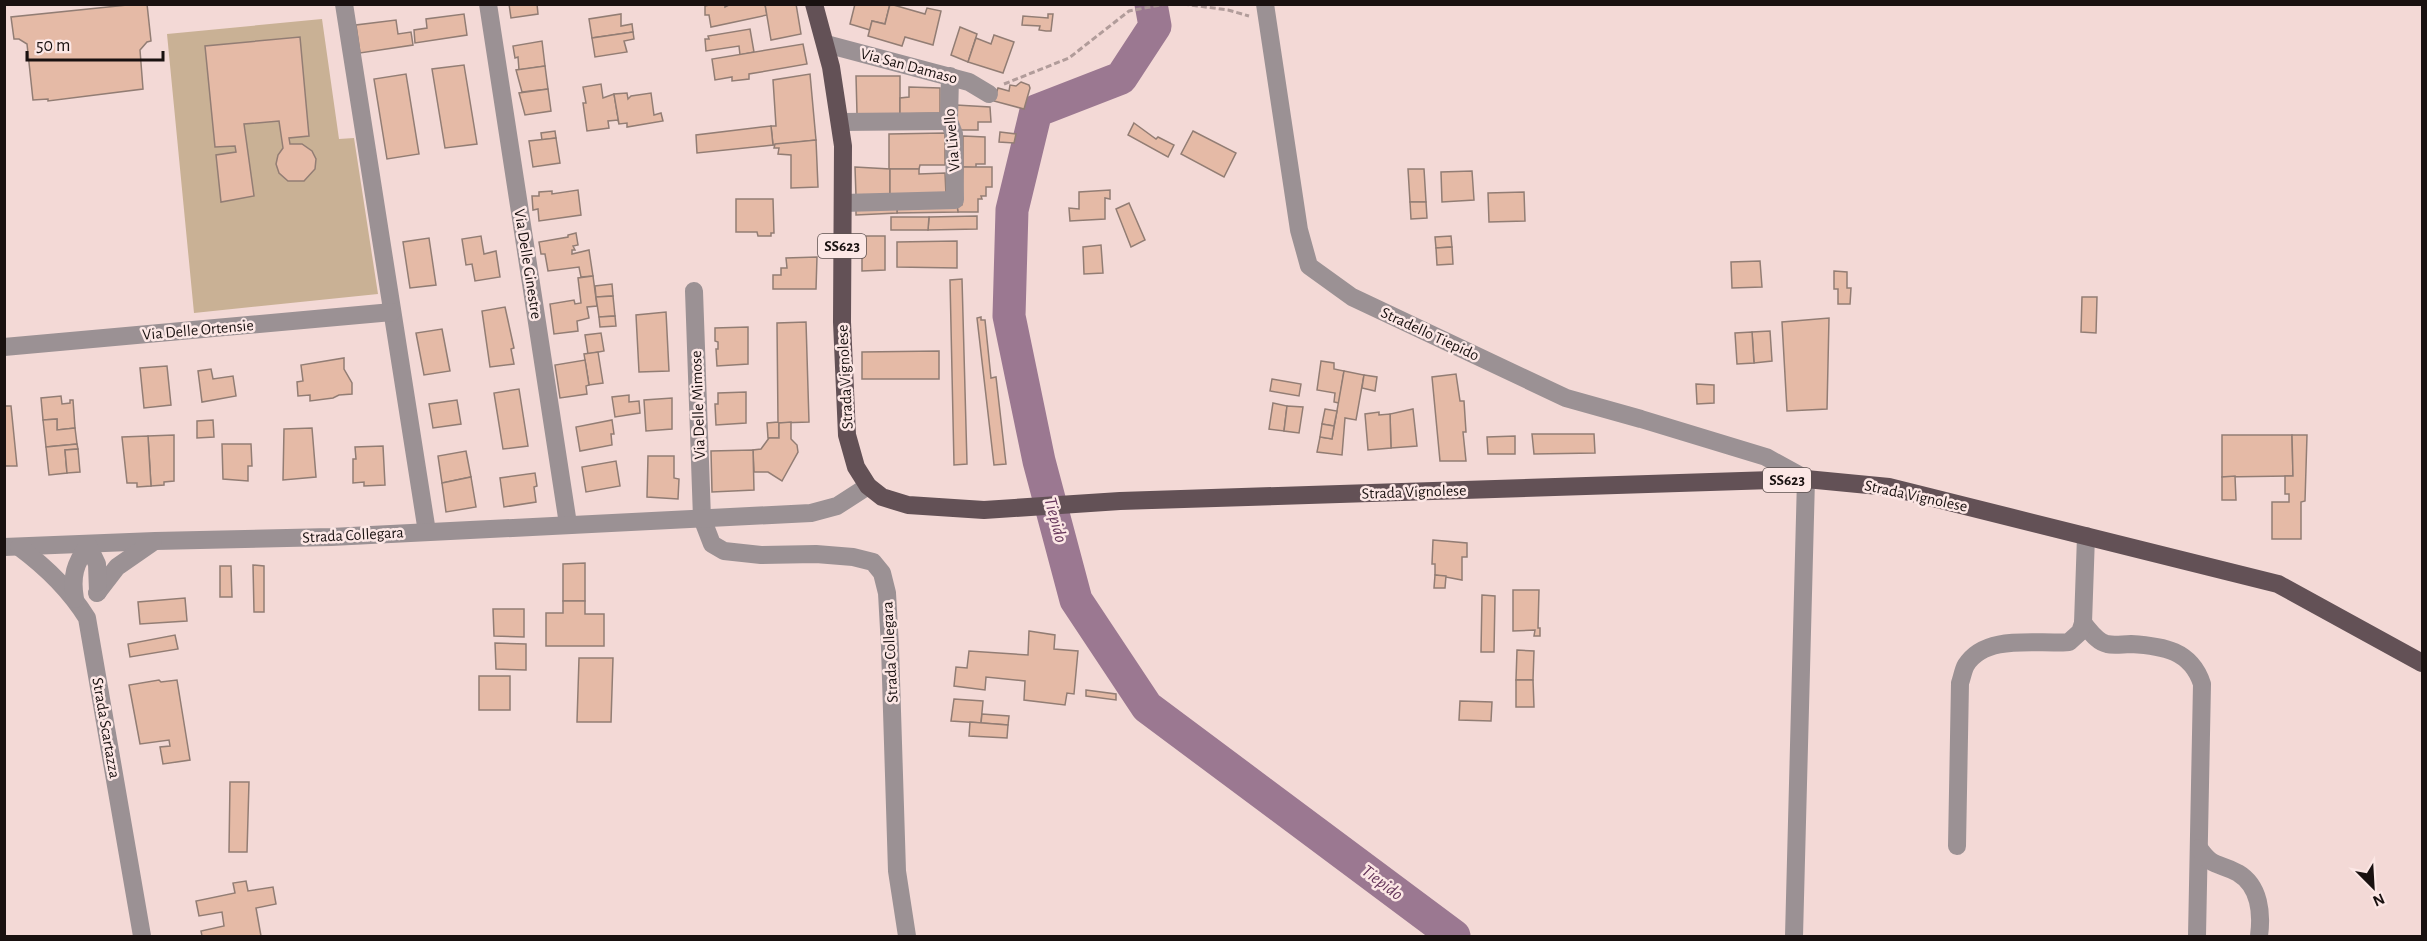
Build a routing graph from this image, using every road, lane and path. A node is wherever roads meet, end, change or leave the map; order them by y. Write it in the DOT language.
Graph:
graph roads {
  1 [pos="344,4"];
  2 [pos="488,4"];
  3 [pos="814,4"];
  4 [pos="1166,4"];
  5 [pos="1183,4"];
  6 [pos="1267,13"];
  7 [pos="826,44"];
  8 [pos="950,76"];
  9 [pos="993,89"];
  10 [pos="949,121"];
  11 [pos="840,122"];
  12 [pos="843,203"];
  13 [pos="694,291"];
  14 [pos="392,312"];
  15 [pos="4,347"];
  16 [pos="1806,479"];
  17 [pos="868,486"];
  18 [pos="702,518"];
  19 [pos="568,524"];
  20 [pos="427,532"];
  21 [pos="2086,536"];
  22 [pos="155,541"];
  23 [pos="88,545"];
  24 [pos="11,547"];
  25 [pos="98,592"];
  26 [pos="75,599"];
  27 [pos="87,618"];
  28 [pos="2083,623"];
  29 [pos="2422,663"];
  30 [pos="1957,846"];
  31 [pos="2199,848"];
  32 [pos="142,936"];
  33 [pos="907,936"];
  34 [pos="1794,936"];
  35 [pos="2197,936"];
  36 [pos="2259,936"];
  1 -- 14 [label="street"];
  2 -- 19 [label="street, Via Delle Ginestre"];
  3 -- 7 [label="main road, Strada Vignolese / SS623"];
  4 -- 9 [label="path"];
  5 -- 6 [label="path"];
  6 -- 16 [label="street, Stradello Tiepido"];
  7 -- 8 [label="street, Via San Damaso"];
  7 -- 11 [label="main road, Strada Vignolese / SS623"];
  8 -- 9 [label="street, Via San Damaso"];
  8 -- 10 [label="street, Via Livello"];
  10 -- 11 [label="street"];
  10 -- 12 [label="street, Via Livello"];
  11 -- 12 [label="main road, Strada Vignolese / SS623"];
  12 -- 17 [label="main road, Strada Vignolese / SS623"];
  13 -- 18 [label="street, Via Delle Mimose"];
  14 -- 15 [label="street, Via Delle Ortensie"];
  14 -- 20 [label="street"];
  16 -- 17 [label="main road, Strada Vignolese / SS623"];
  16 -- 21 [label="main road, Strada Vignolese / SS623"];
  16 -- 34 [label="street"];
  17 -- 18 [label="street, Strada Collegara"];
  18 -- 19 [label="street, Strada Collegara"];
  18 -- 33 [label="street, Strada Collegara"];
  19 -- 20 [label="street, Strada Collegara"];
  20 -- 22 [label="street, Strada Collegara"];
  21 -- 28 [label="street"];
  21 -- 29 [label="main road, Strada Vignolese / SS623"];
  22 -- 23 [label="street, Strada Collegara"];
  22 -- 25 [label="street"];
  23 -- 24 [label="street, Strada Collegara"];
  23 -- 25 [label="street"];
  23 -- 26 [label="street"];
  24 -- 26 [label="street, Strada Scartazza"];
  25 -- 27 [label="street"];
  26 -- 27 [label="street, Strada Scartazza"];
  27 -- 32 [label="street, Strada Scartazza"];
  28 -- 30 [label="street"];
  28 -- 31 [label="street"];
  31 -- 35 [label="street"];
  31 -- 36 [label="street"];
}
